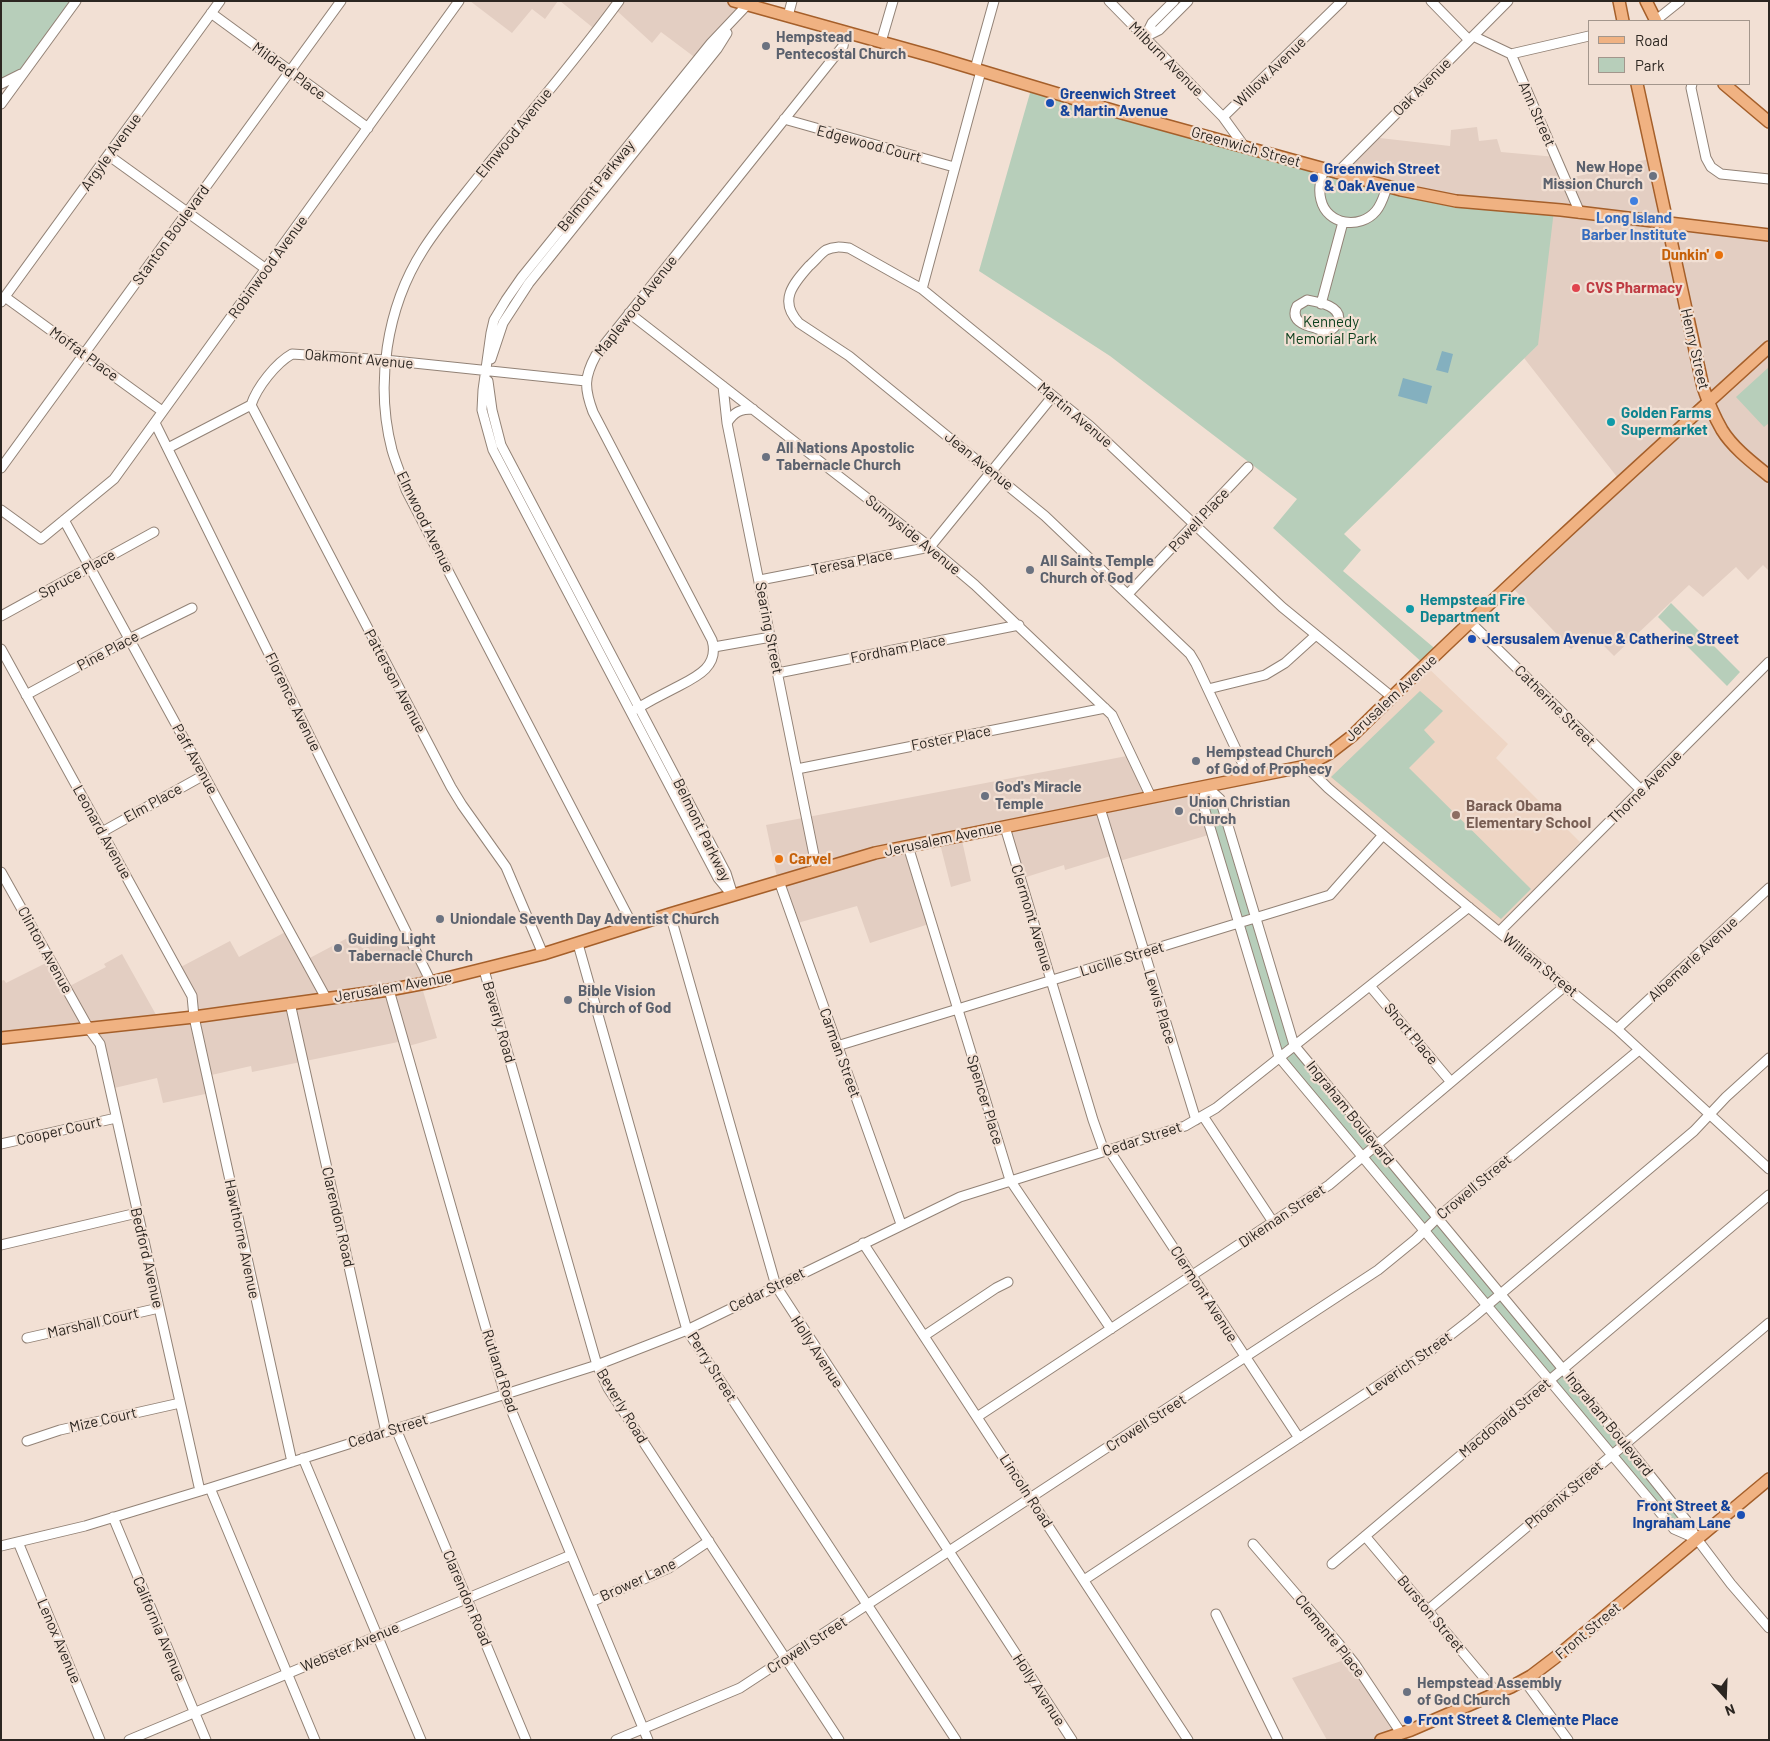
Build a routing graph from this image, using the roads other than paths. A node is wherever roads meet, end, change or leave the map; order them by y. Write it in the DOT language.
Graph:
graph roads {
  1 [pos="76,1"];
  2 [pos="220,1"];
  3 [pos="340,1"];
  4 [pos="459,1"];
  5 [pos="619,1"];
  6 [pos="734,1"];
  7 [pos="792,1"];
  8 [pos="893,1"];
  9 [pos="994,1"];
  10 [pos="1109,1"];
  11 [pos="1174,1"];
  12 [pos="1188,1"];
  13 [pos="1342,1"];
  14 [pos="1431,1"];
  15 [pos="1508,1"];
  16 [pos="1619,1"];
  17 [pos="1646,1"];
  18 [pos="1680,1"];
  19 [pos="747,5"];
  20 [pos="211,13"];
  21 [pos="788,16"];
  22 [pos="1623,20"];
  23 [pos="1656,20"];
  24 [pos="1657,20"];
  25 [pos="846,32"];
  26 [pos="1588,36"];
  27 [pos="1145,37"];
  28 [pos="1471,38"];
  29 [pos="881,42"];
  30 [pos="1511,54"];
  31 [pos="289,70"];
  32 [pos="978,70"];
  33 [pos="24,73"];
  34 [pos="1,84"];
  35 [pos="1637,85"];
  36 [pos="1692,85"];
  37 [pos="1725,85"];
  38 [pos="1,104"];
  39 [pos="1223,117"];
  40 [pos="784,119"];
  41 [pos="1769,122"];
  42 [pos="368,128"];
  43 [pos="1244,146"];
  44 [pos="108,155"];
  45 [pos="954,167"];
  46 [pos="1324,169"];
  47 [pos="1337,173"];
  48 [pos="1769,180"];
  49 [pos="1388,187"];
  50 [pos="187,212"];
  51 [pos="1580,213"];
  52 [pos="1343,222"];
  53 [pos="1667,223"];
  54 [pos="1769,235"];
  55 [pos="266,269"];
  56 [pos="922,289"];
  57 [pos="3,299"];
  58 [pos="1321,304"];
  59 [pos="630,313"];
  60 [pos="1769,347"];
  61 [pos="84,354"];
  62 [pos="386,360"];
  63 [pos="487,371"];
  64 [pos="586,381"];
  65 [pos="723,386"];
  66 [pos="1052,397"];
  67 [pos="1708,401"];
  68 [pos="251,405"];
  69 [pos="753,409"];
  70 [pos="162,411"];
  71 [pos="155,423"];
  72 [pos="727,423"];
  73 [pos="168,448"];
  74 [pos="1248,467"];
  75 [pos="1,468"];
  76 [pos="991,471"];
  77 [pos="1769,476"];
  78 [pos="1,510"];
  79 [pos="64,520"];
  80 [pos="1195,524"];
  81 [pos="154,532"];
  82 [pos="930,547"];
  83 [pos="90,567"];
  84 [pos="760,580"];
  85 [pos="1128,594"];
  86 [pos="192,608"];
  87 [pos="1,616"];
  88 [pos="1470,622"];
  89 [pos="1019,626"];
  90 [pos="1316,635"];
  91 [pos="771,637"];
  92 [pos="129,639"];
  93 [pos="714,647"];
  94 [pos="1,650"];
  95 [pos="1769,662"];
  96 [pos="778,673"];
  97 [pos="1208,688"];
  98 [pos="26,695"];
  99 [pos="1392,697"];
  100 [pos="1105,708"];
  101 [pos="635,709"];
  102 [pos="1306,766"];
  103 [pos="797,769"];
  104 [pos="204,775"];
  105 [pos="1250,777"];
  106 [pos="1206,786"];
  107 [pos="1641,790"];
  108 [pos="1151,797"];
  109 [pos="1100,808"];
  110 [pos="1005,827"];
  111 [pos="102,832"];
  112 [pos="1383,835"];
  113 [pos="908,846"];
  114 [pos="817,870"];
  115 [pos="1,872"];
  116 [pos="779,881"];
  117 [pos="1769,888"];
  118 [pos="732,895"];
  119 [pos="1469,908"];
  120 [pos="670,914"];
  121 [pos="1256,918"];
  122 [pos="1238,924"];
  123 [pos="634,926"];
  124 [pos="1499,932"];
  125 [pos="578,944"];
  126 [pos="1144,953"];
  127 [pos="543,954"];
  128 [pos="484,970"];
  129 [pos="1051,981"];
  130 [pos="431,982"];
  131 [pos="1370,986"];
  132 [pos="1564,986"];
  133 [pos="389,990"];
  134 [pos="326,998"];
  135 [pos="290,1003"];
  136 [pos="958,1009"];
  137 [pos="194,1017"];
  138 [pos="89,1029"];
  139 [pos="1617,1029"];
  140 [pos="1,1038"];
  141 [pos="1294,1045"];
  142 [pos="837,1046"];
  143 [pos="1640,1050"];
  144 [pos="1279,1057"];
  145 [pos="1769,1058"];
  146 [pos="1451,1082"];
  147 [pos="1710,1114"];
  148 [pos="116,1118"];
  149 [pos="1199,1118"];
  150 [pos="1,1144"];
  151 [pos="1376,1145"];
  152 [pos="1107,1151"];
  153 [pos="1362,1157"];
  154 [pos="1769,1169"];
  155 [pos="1010,1180"];
  156 [pos="1769,1195"];
  157 [pos="137,1213"];
  158 [pos="1437,1218"];
  159 [pos="1273,1222"];
  160 [pos="901,1224"];
  161 [pos="1424,1230"];
  162 [pos="863,1243"];
  163 [pos="1,1245"];
  164 [pos="1192,1276"];
  165 [pos="1008,1282"];
  166 [pos="776,1286"];
  167 [pos="1500,1293"];
  168 [pos="1488,1304"];
  169 [pos="159,1308"];
  170 [pos="1769,1322"];
  171 [pos="1111,1329"];
  172 [pos="687,1330"];
  173 [pos="924,1336"];
  174 [pos="27,1338"];
  175 [pos="1246,1357"];
  176 [pos="597,1365"];
  177 [pos="1563,1369"];
  178 [pos="1550,1380"];
  179 [pos="505,1395"];
  180 [pos="180,1403"];
  181 [pos="977,1417"];
  182 [pos="396,1429"];
  183 [pos="386,1432"];
  184 [pos="1299,1438"];
  185 [pos="27,1441"];
  186 [pos="1625,1444"];
  187 [pos="1613,1455"];
  188 [pos="303,1458"];
  189 [pos="292,1462"];
  190 [pos="1769,1479"];
  191 [pos="210,1488"];
  192 [pos="200,1491"];
  193 [pos="1030,1499"];
  194 [pos="113,1517"];
  195 [pos="1365,1536"];
  196 [pos="1697,1540"];
  197 [pos="709,1541"];
  198 [pos="18,1542"];
  199 [pos="1253,1544"];
  200 [pos="1,1546"];
  201 [pos="949,1552"];
  202 [pos="571,1555"];
  203 [pos="1332,1564"];
  204 [pos="1084,1580"];
  205 [pos="467,1598"];
  206 [pos="591,1602"];
  207 [pos="868,1605"];
  208 [pos="1428,1610"];
  209 [pos="1216,1614"];
  210 [pos="1769,1628"];
  211 [pos="377,1636"];
  212 [pos="786,1659"];
  213 [pos="288,1674"];
  214 [pos="1524,1680"];
  215 [pos="1497,1693"];
  216 [pos="194,1712"];
  217 [pos="644,1728"];
  218 [pos="1401,1733"];
  219 [pos="100,1740"];
  220 [pos="128,1740"];
  221 [pos="206,1740"];
  222 [pos="315,1740"];
  223 [pos="421,1740"];
  224 [pos="526,1740"];
  225 [pos="616,1740"];
  226 [pos="648,1740"];
  227 [pos="839,1740"];
  228 [pos="956,1740"];
  229 [pos="1072,1740"];
  230 [pos="1188,1740"];
  231 [pos="1278,1740"];
  232 [pos="1381,1740"];
  233 [pos="1568,1740"];
  1 -- 33 [label="street"];
  2 -- 20 [label="street, Argyle Avenue"];
  3 -- 31 [label="street, Stanton Boulevard"];
  4 -- 42 [label="street, Robinwood Avenue"];
  5 -- 62 [label="street, Elmwood Avenue"];
  6 -- 19 [label="main road, Greenwich Street"];
  7 -- 21 [label="street"];
  8 -- 29 [label="street"];
  9 -- 32 [label="street"];
  10 -- 27 [label="street, Milburn Avenue"];
  11 -- 27 [label="street"];
  12 -- 27 [label="street"];
  13 -- 39 [label="street, Willow Avenue"];
  14 -- 28 [label="street"];
  15 -- 28 [label="street, Oak Avenue"];
  16 -- 22 [label="main road"];
  17 -- 23 [label="main road"];
  18 -- 24 [label="street"];
  19 -- 21 [label="main road, Greenwich Street"];
  19 -- 63 [label="street, Belmont Parkway"];
  20 -- 31 [label="street, Mildred Place"];
  20 -- 44 [label="street, Argyle Avenue"];
  21 -- 25 [label="main road, Greenwich Street"];
  25 -- 29 [label="main road, Greenwich Street"];
  25 -- 40 [label="street, Maplewood Avenue"];
  26 -- 30 [label="street"];
  27 -- 39 [label="street, Milburn Avenue"];
  28 -- 30 [label="street"];
  28 -- 47 [label="street, Oak Avenue"];
  29 -- 32 [label="main road, Greenwich Street"];
  30 -- 51 [label="street, Ann Street"];
  31 -- 42 [label="street, Mildred Place"];
  31 -- 50 [label="street, Stanton Boulevard"];
  32 -- 43 [label="main road, Greenwich Street"];
  32 -- 45 [label="street"];
  33 -- 34 [label="street"];
  33 -- 38 [label="street"];
  35 -- 53 [label="main road, Henry Street"];
  36 -- 48 [label="street"];
  37 -- 41 [label="main road"];
  39 -- 43 [label="street, Willow Avenue"];
  40 -- 45 [label="street, Edgewood Court"];
  40 -- 59 [label="street, Maplewood Avenue"];
  42 -- 55 [label="street, Robinwood Avenue"];
  43 -- 46 [label="main road, Greenwich Street"];
  44 -- 50 [label="street"];
  44 -- 57 [label="street, Argyle Avenue"];
  45 -- 56 [label="street"];
  46 -- 47 [label="main road, Greenwich Street"];
  46 -- 52 [label="street"];
  47 -- 49 [label="main road, Greenwich Street"];
  49 -- 51 [label="main road, Greenwich Street"];
  49 -- 52 [label="street"];
  50 -- 55 [label="street"];
  50 -- 61 [label="street, Stanton Boulevard"];
  51 -- 53 [label="main road, Greenwich Street"];
  52 -- 58 [label="street"];
  53 -- 54 [label="main road, Greenwich Street"];
  53 -- 67 [label="main road, Henry Street"];
  55 -- 70 [label="street, Robinwood Avenue"];
  56 -- 66 [label="street, Martin Avenue"];
  56 -- 76 [label="street, Jean Avenue"];
  57 -- 61 [label="street, Moffat Place"];
  58 -- 58 [label="street"];
  59 -- 64 [label="street, Maplewood Avenue"];
  59 -- 65 [label="street, Sunnyside Avenue"];
  60 -- 67 [label="main road, Jerusalem Avenue"];
  61 -- 70 [label="street, Moffat Place"];
  61 -- 75 [label="street, Stanton Boulevard"];
  62 -- 63 [label="street, Oakmont Avenue"];
  62 -- 68 [label="street, Oakmont Avenue"];
  62 -- 123 [label="street, Elmwood Avenue"];
  63 -- 64 [label="street, Oakmont Avenue"];
  63 -- 101 [label="street, Belmont Parkway"];
  64 -- 93 [label="street"];
  65 -- 69 [label="street, Sunnyside Avenue"];
  65 -- 72 [label="street, Searing Street"];
  66 -- 76 [label="street"];
  66 -- 80 [label="street, Martin Avenue"];
  67 -- 77 [label="main road, Henry Street"];
  67 -- 88 [label="main road, Jerusalem Avenue"];
  68 -- 73 [label="street"];
  68 -- 127 [label="street, Patterson Avenue"];
  69 -- 72 [label="street"];
  69 -- 82 [label="street, Sunnyside Avenue"];
  70 -- 71 [label="street, Robinwood Avenue"];
  71 -- 73 [label="street, Florence Avenue"];
  71 -- 79 [label="street, Robinwood Avenue"];
  72 -- 84 [label="street, Searing Street"];
  73 -- 130 [label="street, Florence Avenue"];
  74 -- 80 [label="street, Powell Place"];
  76 -- 82 [label="street"];
  76 -- 85 [label="street, Jean Avenue"];
  78 -- 79 [label="street, Robinwood Avenue"];
  79 -- 83 [label="street, Paff Avenue"];
  80 -- 85 [label="street, Powell Place"];
  80 -- 90 [label="street, Martin Avenue"];
  81 -- 83 [label="street, Spruce Place"];
  82 -- 84 [label="street, Teresa Place"];
  82 -- 89 [label="street, Sunnyside Avenue"];
  83 -- 87 [label="street, Spruce Place"];
  83 -- 92 [label="street, Paff Avenue"];
  84 -- 91 [label="street, Searing Street"];
  85 -- 97 [label="street, Jean Avenue"];
  86 -- 92 [label="street, Pine Place"];
  88 -- 99 [label="main road, Jerusalem Avenue"];
  88 -- 107 [label="street, Catherine Street"];
  89 -- 96 [label="street, Fordham Place"];
  89 -- 100 [label="street, Sunnyside Avenue"];
  90 -- 97 [label="street"];
  90 -- 99 [label="street, Martin Avenue"];
  91 -- 93 [label="street"];
  91 -- 96 [label="street, Searing Street"];
  92 -- 98 [label="street, Pine Place"];
  92 -- 104 [label="street, Paff Avenue"];
  93 -- 101 [label="street"];
  94 -- 98 [label="street, Leonard Avenue"];
  95 -- 107 [label="street, Thorne Avenue"];
  96 -- 103 [label="street, Searing Street"];
  97 -- 105 [label="street, Jean Avenue"];
  98 -- 111 [label="street, Leonard Avenue"];
  99 -- 102 [label="main road, Jerusalem Avenue"];
  100 -- 103 [label="street, Foster Place"];
  100 -- 108 [label="street, Sunnyside Avenue"];
  101 -- 118 [label="street, Belmont Parkway"];
  102 -- 105 [label="main road, Jerusalem Avenue"];
  102 -- 112 [label="street, William Street"];
  103 -- 114 [label="street, Searing Street"];
  104 -- 111 [label="street, Elm Place"];
  104 -- 134 [label="street, Paff Avenue"];
  105 -- 106 [label="main road, Jerusalem Avenue"];
  106 -- 108 [label="main road, Jerusalem Avenue"];
  106 -- 121 [label="street, Ingraham Boulevard"];
  106 -- 122 [label="street, Ingraham Boulevard"];
  107 -- 124 [label="street, Thorne Avenue"];
  108 -- 109 [label="main road, Jerusalem Avenue"];
  109 -- 110 [label="main road, Jerusalem Avenue"];
  109 -- 126 [label="street, Lewis Place"];
  110 -- 113 [label="main road, Jerusalem Avenue"];
  110 -- 129 [label="street, Clermont Avenue"];
  111 -- 137 [label="street, Leonard Avenue"];
  112 -- 119 [label="street, William Street"];
  112 -- 121 [label="street, Lucille Street"];
  113 -- 114 [label="main road, Jerusalem Avenue"];
  113 -- 136 [label="street, Spencer Place"];
  114 -- 116 [label="main road, Jerusalem Avenue"];
  115 -- 138 [label="street, Clinton Avenue"];
  116 -- 118 [label="main road, Jerusalem Avenue"];
  116 -- 142 [label="street, Carman Street"];
  117 -- 139 [label="street, Albemarle Avenue"];
  118 -- 120 [label="main road, Jerusalem Avenue"];
  119 -- 124 [label="street, William Street"];
  119 -- 131 [label="street, Cedar Street"];
  120 -- 123 [label="main road, Jerusalem Avenue"];
  120 -- 166 [label="street, Holly Avenue"];
  121 -- 122 [label="street, Lucille Street"];
  121 -- 141 [label="street, Ingraham Boulevard"];
  122 -- 126 [label="street, Lucille Street"];
  122 -- 144 [label="street, Ingraham Boulevard"];
  123 -- 125 [label="main road, Jerusalem Avenue"];
  124 -- 132 [label="street, William Street"];
  125 -- 127 [label="main road, Jerusalem Avenue"];
  125 -- 172 [label="street, Perry Street"];
  126 -- 129 [label="street, Lucille Street"];
  126 -- 149 [label="street, Lewis Place"];
  127 -- 128 [label="main road, Jerusalem Avenue"];
  128 -- 130 [label="main road, Jerusalem Avenue"];
  128 -- 176 [label="street, Beverly Road"];
  129 -- 136 [label="street, Lucille Street"];
  129 -- 152 [label="street, Clermont Avenue"];
  130 -- 133 [label="main road, Jerusalem Avenue"];
  131 -- 141 [label="street, Cedar Street"];
  131 -- 146 [label="street, Short Place"];
  132 -- 139 [label="street, William Street"];
  132 -- 146 [label="street, Dikeman Street"];
  133 -- 134 [label="main road, Jerusalem Avenue"];
  133 -- 179 [label="street, Rutland Road"];
  134 -- 135 [label="main road, Jerusalem Avenue"];
  135 -- 137 [label="main road, Jerusalem Avenue"];
  135 -- 183 [label="street, Clarendon Road"];
  136 -- 142 [label="street, Lucille Street"];
  136 -- 155 [label="street, Spencer Place"];
  137 -- 138 [label="main road, Jerusalem Avenue"];
  137 -- 189 [label="street, Hawthorne Avenue"];
  138 -- 140 [label="main road, Jerusalem Avenue"];
  138 -- 148 [label="street, Bedford Avenue"];
  139 -- 143 [label="street, William Street"];
  141 -- 144 [label="street, Cedar Street"];
  141 -- 151 [label="street, Ingraham Boulevard"];
  142 -- 160 [label="street, Carman Street"];
  143 -- 147 [label="street, William Street"];
  143 -- 158 [label="street, Crowell Street"];
  144 -- 149 [label="street, Cedar Street"];
  144 -- 153 [label="street, Ingraham Boulevard"];
  145 -- 147 [label="street, Leverich Street"];
  146 -- 151 [label="street, Dikeman Street"];
  147 -- 154 [label="street, William Street"];
  147 -- 167 [label="street, Leverich Street"];
  148 -- 150 [label="street, Cooper Court"];
  148 -- 157 [label="street, Bedford Avenue"];
  149 -- 152 [label="street, Cedar Street"];
  149 -- 159 [label="street, Lewis Place"];
  151 -- 153 [label="street, Dikeman Street"];
  151 -- 158 [label="street, Ingraham Boulevard"];
  152 -- 155 [label="street, Cedar Street"];
  152 -- 164 [label="street, Clermont Avenue"];
  153 -- 159 [label="street, Dikeman Street"];
  153 -- 161 [label="street, Ingraham Boulevard"];
  155 -- 160 [label="street, Cedar Street"];
  155 -- 171 [label="street, Spencer Place"];
  156 -- 177 [label="street, Macdonald Street"];
  157 -- 163 [label="street"];
  157 -- 169 [label="street, Bedford Avenue"];
  158 -- 161 [label="street, Crowell Street"];
  158 -- 167 [label="street, Ingraham Boulevard"];
  159 -- 164 [label="street, Dikeman Street"];
  160 -- 162 [label="street, Cedar Street"];
  161 -- 168 [label="street, Ingraham Boulevard"];
  161 -- 175 [label="street, Crowell Street"];
  162 -- 166 [label="street, Cedar Street"];
  162 -- 173 [label="street, Lincoln Road"];
  164 -- 171 [label="street, Dikeman Street"];
  164 -- 175 [label="street, Clermont Avenue"];
  165 -- 173 [label="street"];
  166 -- 172 [label="street, Cedar Street"];
  166 -- 201 [label="street, Holly Avenue"];
  167 -- 168 [label="street, Leverich Street"];
  167 -- 177 [label="street, Ingraham Boulevard"];
  168 -- 178 [label="street, Ingraham Boulevard"];
  168 -- 184 [label="street, Leverich Street"];
  169 -- 174 [label="street, Marshall Court"];
  169 -- 180 [label="street, Bedford Avenue"];
  170 -- 186 [label="street, Phoenix Street"];
  171 -- 181 [label="street, Dikeman Street"];
  172 -- 176 [label="street, Cedar Street"];
  172 -- 207 [label="street, Perry Street"];
  173 -- 181 [label="street, Lincoln Road"];
  175 -- 184 [label="street, Clermont Avenue"];
  175 -- 193 [label="street, Crowell Street"];
  176 -- 179 [label="street, Cedar Street"];
  176 -- 197 [label="street, Beverly Road"];
  177 -- 178 [label="street, Macdonald Street"];
  177 -- 186 [label="street, Ingraham Boulevard"];
  178 -- 187 [label="street, Ingraham Boulevard"];
  178 -- 195 [label="street, Macdonald Street"];
  179 -- 182 [label="street, Cedar Street"];
  179 -- 202 [label="street, Rutland Road"];
  180 -- 185 [label="street, Mize Court"];
  180 -- 192 [label="street, Bedford Avenue"];
  181 -- 193 [label="street, Lincoln Road"];
  182 -- 183 [label="street, Cedar Street"];
  182 -- 205 [label="street, Clarendon Road"];
  183 -- 188 [label="street, Cedar Street"];
  184 -- 204 [label="street, Leverich Street"];
  186 -- 187 [label="street, Phoenix Street"];
  186 -- 196 [label="street, Ingraham Boulevard"];
  187 -- 196 [label="street, Ingraham Boulevard"];
  187 -- 208 [label="street, Phoenix Street"];
  188 -- 189 [label="street, Cedar Street"];
  188 -- 211 [label="street"];
  189 -- 191 [label="street, Cedar Street"];
  190 -- 196 [label="main road, Front Street"];
  191 -- 192 [label="street, Cedar Street"];
  191 -- 213 [label="street"];
  192 -- 194 [label="street, Cedar Street"];
  193 -- 201 [label="street, Crowell Street"];
  193 -- 204 [label="street, Lincoln Road"];
  194 -- 198 [label="street, Cedar Street"];
  194 -- 216 [label="street, California Avenue"];
  195 -- 203 [label="street, Macdonald Street"];
  195 -- 208 [label="street, Burston Street"];
  196 -- 210 [label="street"];
  196 -- 214 [label="main road, Front Street"];
  197 -- 206 [label="street, Brower Lane"];
  197 -- 212 [label="street, Beverly Road"];
  198 -- 200 [label="street, Cedar Street"];
  198 -- 219 [label="street, Lenox Avenue"];
  199 -- 218 [label="street, Clemente Place"];
  201 -- 207 [label="street, Crowell Street"];
  201 -- 229 [label="street, Holly Avenue"];
  202 -- 205 [label="street, Webster Avenue"];
  202 -- 206 [label="street, Rutland Road"];
  204 -- 230 [label="street, Lincoln Road"];
  205 -- 211 [label="street, Webster Avenue"];
  205 -- 224 [label="street, Clarendon Road"];
  206 -- 217 [label="street, Rutland Road"];
  207 -- 212 [label="street, Crowell Street"];
  207 -- 228 [label="street, Perry Street"];
  208 -- 215 [label="street, Burston Street"];
  209 -- 231 [label="street"];
  211 -- 213 [label="street, Webster Avenue"];
  211 -- 223 [label="street"];
  212 -- 217 [label="street, Crowell Street"];
  212 -- 227 [label="street, Beverly Road"];
  213 -- 216 [label="street, Webster Avenue"];
  213 -- 222 [label="street"];
  214 -- 215 [label="main road, Front Street"];
  214 -- 233 [label="street"];
  215 -- 218 [label="main road, Front Street"];
  216 -- 220 [label="street, Webster Avenue"];
  216 -- 221 [label="street, California Avenue"];
  217 -- 225 [label="street, Crowell Street"];
  217 -- 226 [label="street, Rutland Road"];
  218 -- 232 [label="main road, Front Street"];
}
